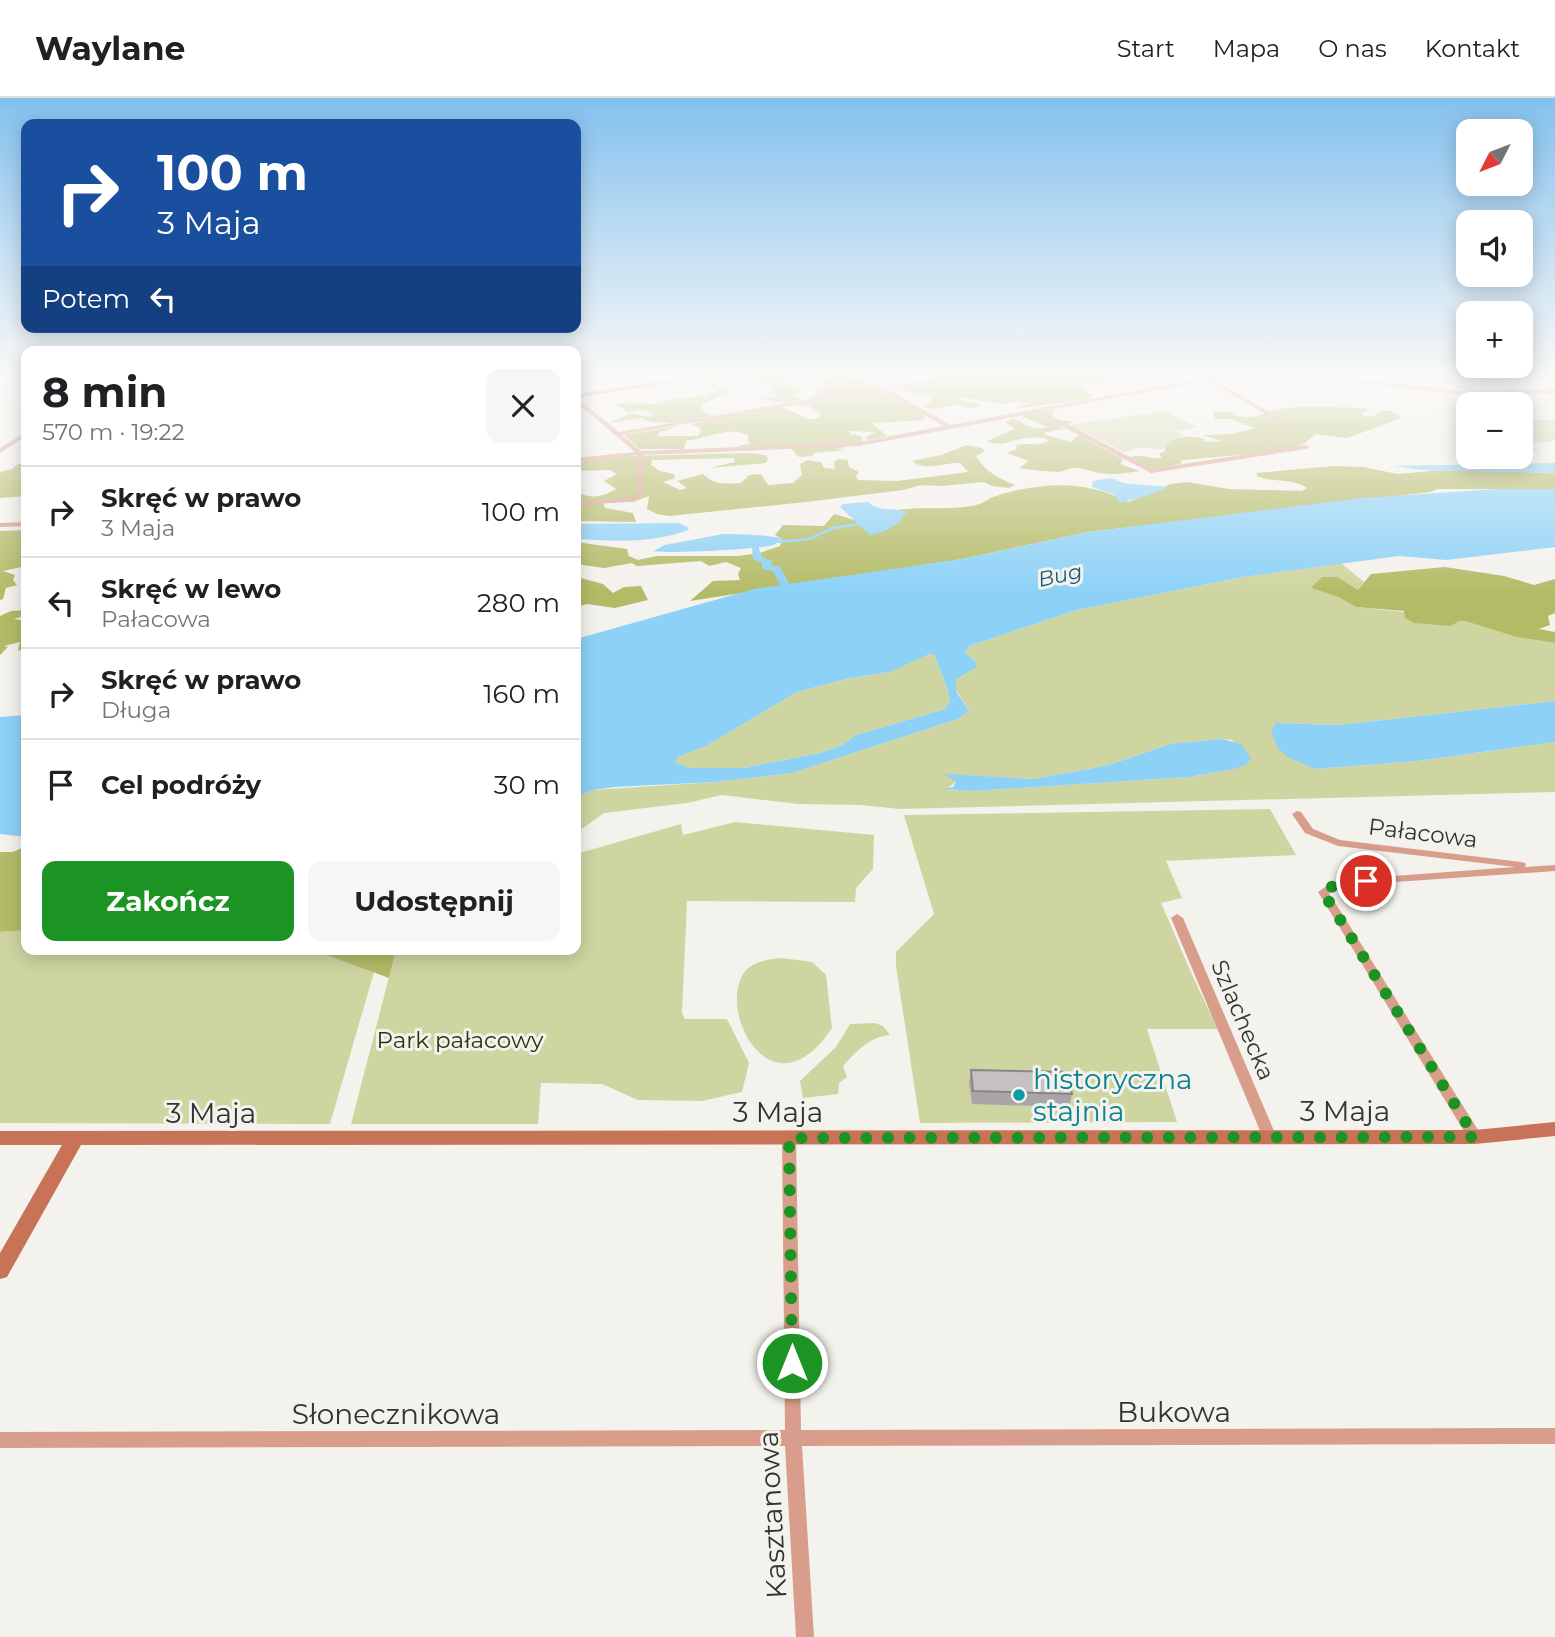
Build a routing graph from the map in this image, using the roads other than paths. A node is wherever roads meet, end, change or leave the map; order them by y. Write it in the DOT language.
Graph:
graph roads {
  1 [pos="635,449"];
  2 [pos="742,449"];
  3 [pos="1110,449"];
  4 [pos="1294,449"];
  5 [pos="640,453"];
  6 [pos="581,459"];
  7 [pos="581,503"];
  8 [pos="21,524"];
  9 [pos="0,525"];
  10 [pos="1297,814"];
  11 [pos="1555,868"];
  12 [pos="1177,918"];
  13 [pos="1555,1129"];
  14 [pos="1475,1137"];
  15 [pos="0,1138"];
  16 [pos="789,1138"];
  17 [pos="1270,1138"];
  18 [pos="75,1139"];
  19 [pos="0,1270"];
  20 [pos="1555,1436"];
  21 [pos="0,1440"];
  22 [pos="793,1440"];
  23 [pos="805,1637"];
  1 -- 5 [label="street"];
  2 -- 5 [label="street"];
  3 -- 4 [label="street"];
  5 -- 6 [label="street"];
  5 -- 7 [label="street"];
  8 -- 9 [label="street"];
  10 -- 11 [label="street, Pałacowa"];
  11 -- 14 [label="street"];
  12 -- 17 [label="street, Szlachecka"];
  13 -- 14 [label="street, 3 Maja"];
  14 -- 17 [label="street, 3 Maja"];
  15 -- 18 [label="street, 3 Maja"];
  16 -- 17 [label="street, 3 Maja"];
  16 -- 18 [label="street, 3 Maja"];
  16 -- 22 [label="street, Kasztanowa"];
  18 -- 19 [label="street"];
  20 -- 22 [label="street, Bukowa"];
  21 -- 22 [label="street, Słonecznikowa"];
  22 -- 23 [label="street, Kasztanowa"];
}
